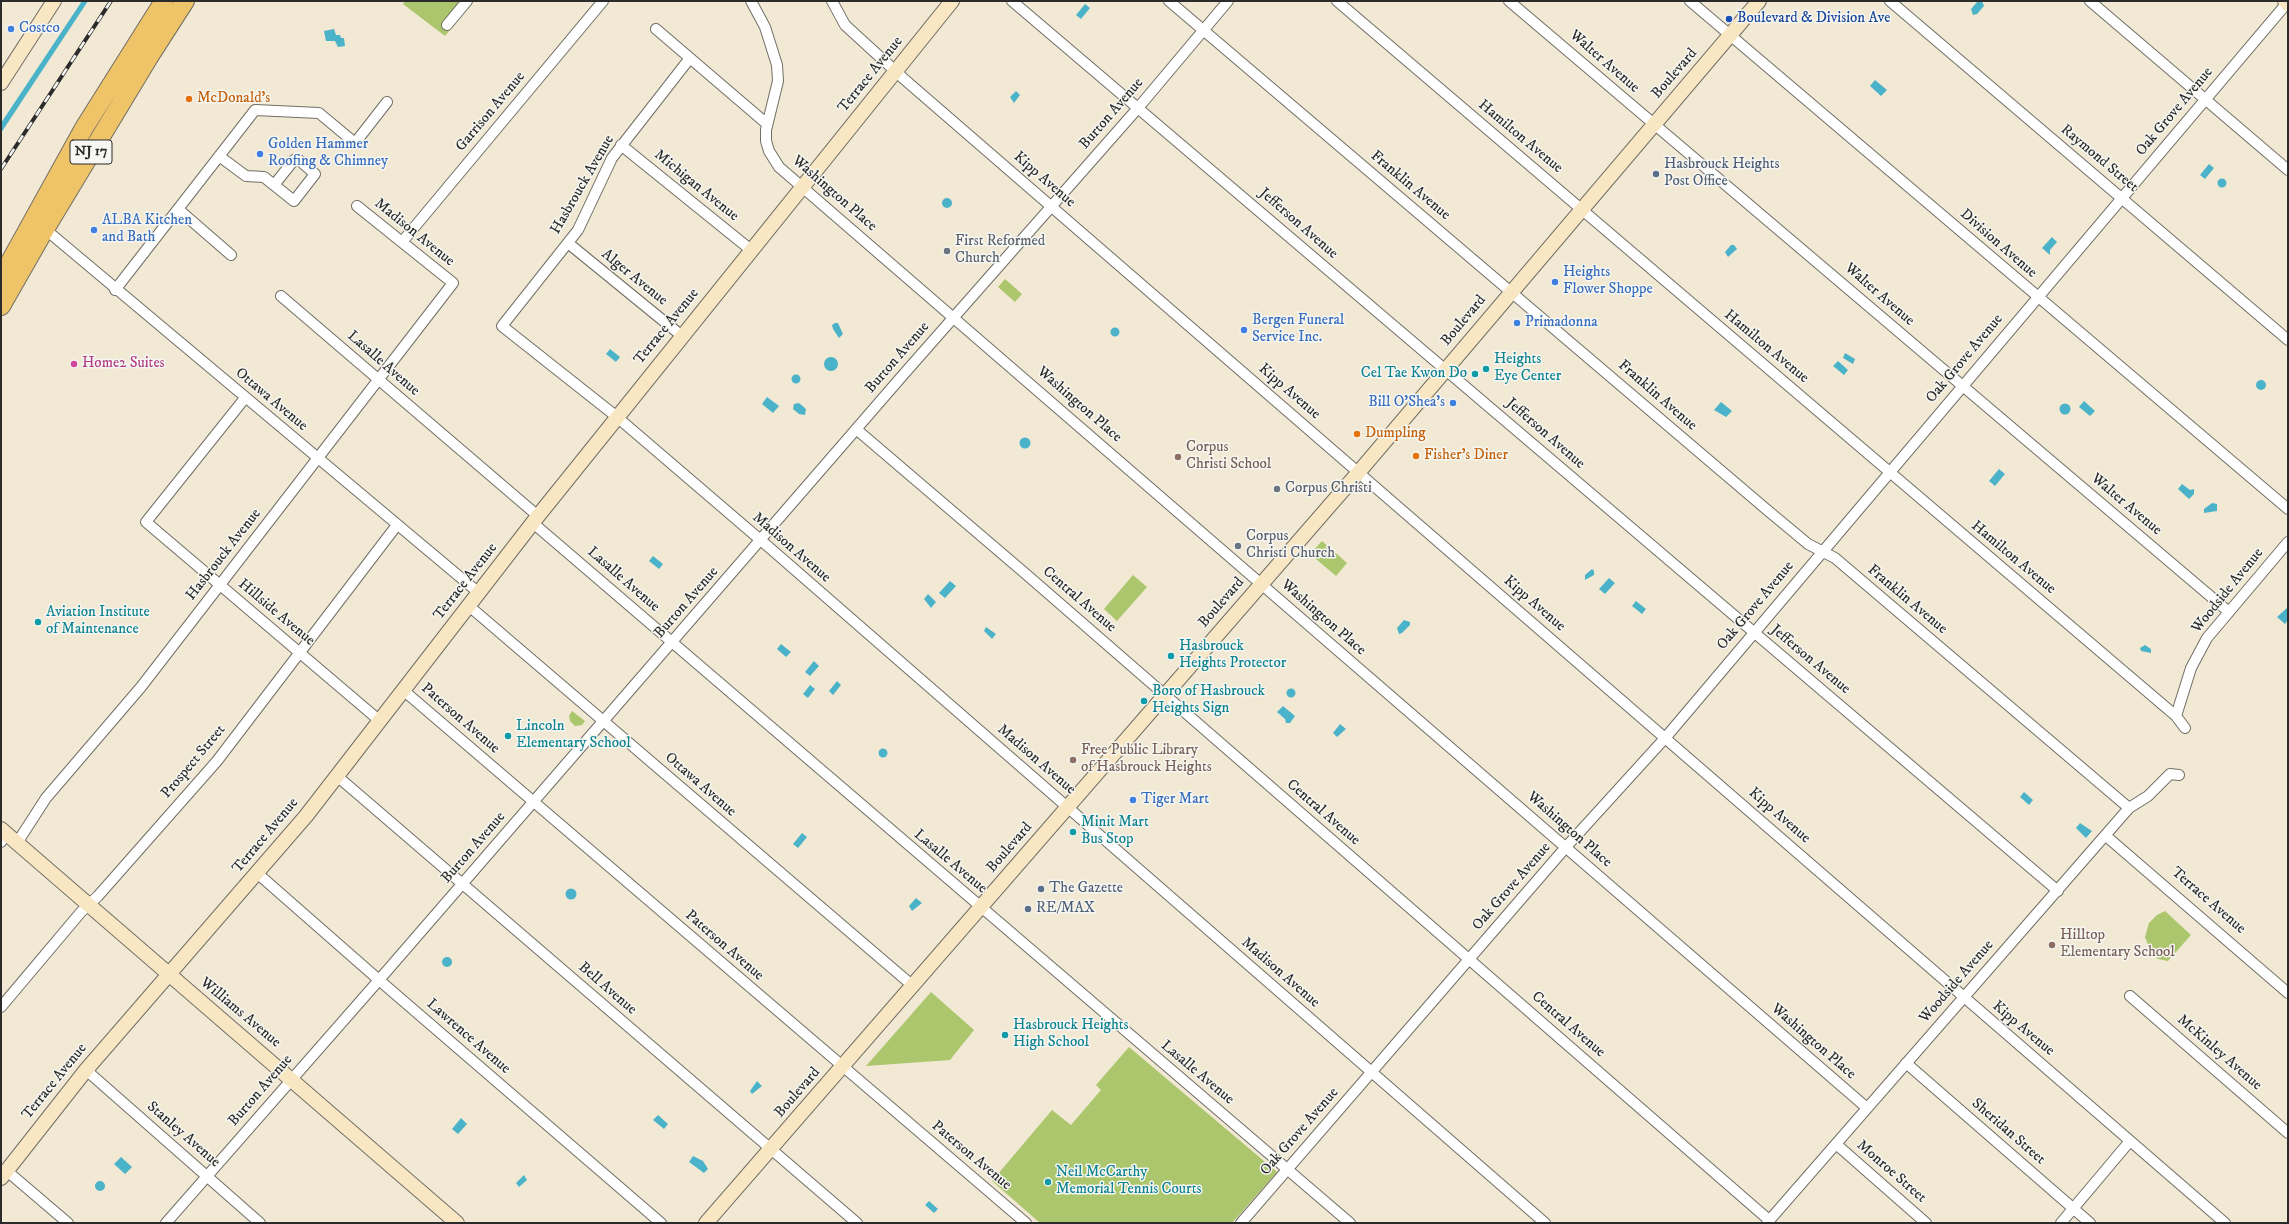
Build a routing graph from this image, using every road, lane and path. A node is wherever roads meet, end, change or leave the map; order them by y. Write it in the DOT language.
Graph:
graph roads {
  1 [pos="54,1"];
  2 [pos="164,1"];
  3 [pos="185,1"];
  4 [pos="467,1"];
  5 [pos="604,1"];
  6 [pos="751,1"];
  7 [pos="832,1"];
  8 [pos="952,1"];
  9 [pos="1012,1"];
  10 [pos="1169,1"];
  11 [pos="1228,1"];
  12 [pos="1337,1"];
  13 [pos="1510,1"];
  14 [pos="1690,1"];
  15 [pos="1759,1"];
  16 [pos="1890,1"];
  17 [pos="2090,1"];
  18 [pos="2285,1"];
  19 [pos="2288,3"];
  20 [pos="447,25"];
  21 [pos="656,29"];
  22 [pos="1203,30"];
  23 [pos="1730,36"];
  24 [pos="690,58"];
  25 [pos="896,71"];
  26 [pos="1,83"];
  27 [pos="2206,100"];
  28 [pos="388,102"];
  29 [pos="1138,108"];
  30 [pos="768,124"];
  31 [pos="1654,124"];
  32 [pos="621,145"];
  33 [pos="219,156"];
  34 [pos="2288,170"];
  35 [pos="274,185"];
  36 [pos="803,187"];
  37 [pos="2122,199"];
  38 [pos="1046,201"];
  39 [pos="357,206"];
  40 [pos="178,209"];
  41 [pos="1582,210"];
  42 [pos="45,230"];
  43 [pos="402,242"];
  44 [pos="568,244"];
  45 [pos="751,250"];
  46 [pos="231,255"];
  47 [pos="1,278"];
  48 [pos="453,283"];
  49 [pos="115,290"];
  50 [pos="1511,292"];
  51 [pos="281,296"];
  52 [pos="2037,297"];
  53 [pos="1,306"];
  54 [pos="954,317"];
  55 [pos="502,326"];
  56 [pos="682,336"];
  57 [pos="2288,340"];
  58 [pos="1446,369"];
  59 [pos="377,379"];
  60 [pos="1962,386"];
  61 [pos="245,398"];
  62 [pos="617,417"];
  63 [pos="856,429"];
  64 [pos="318,457"];
  65 [pos="1358,472"];
  66 [pos="1889,473"];
  67 [pos="2288,509"];
  68 [pos="536,519"];
  69 [pos="397,525"];
  70 [pos="760,541"];
  71 [pos="2288,542"];
  72 [pos="1821,552"];
  73 [pos="1261,584"];
  74 [pos="220,585"];
  75 [pos="479,593"];
  76 [pos="469,606"];
  77 [pos="2229,612"];
  78 [pos="1754,632"];
  79 [pos="672,642"];
  80 [pos="299,652"];
  81 [pos="403,690"];
  82 [pos="1165,696"];
  83 [pos="2176,716"];
  84 [pos="380,721"];
  85 [pos="604,722"];
  86 [pos="2185,728"];
  87 [pos="1666,737"];
  88 [pos="2179,775"];
  89 [pos="337,776"];
  90 [pos="534,802"];
  91 [pos="1068,807"];
  92 [pos="2129,808"];
  93 [pos="2,835"];
  94 [pos="2106,836"];
  95 [pos="17,843"];
  96 [pos="1566,847"];
  97 [pos="257,873"];
  98 [pos="462,885"];
  99 [pos="2058,891"];
  100 [pos="89,905"];
  101 [pos="981,908"];
  102 [pos="1469,959"];
  103 [pos="168,975"];
  104 [pos="379,980"];
  105 [pos="913,986"];
  106 [pos="2288,993"];
  107 [pos="2130,996"];
  108 [pos="1963,997"];
  109 [pos="1,1008"];
  110 [pos="1906,1063"];
  111 [pos="842,1067"];
  112 [pos="86,1070"];
  113 [pos="1371,1073"];
  114 [pos="291,1079"];
  115 [pos="1867,1108"];
  116 [pos="2288,1133"];
  117 [pos="2130,1141"];
  118 [pos="1836,1144"];
  119 [pos="771,1149"];
  120 [pos="1287,1170"];
  121 [pos="3,1171"];
  122 [pos="207,1176"];
  123 [pos="2073,1208"];
  124 [pos="451,1221"];
  125 [pos="1768,1222"];
  126 [pos="68,1223"];
  127 [pos="166,1223"];
  128 [pos="260,1223"];
  129 [pos="661,1223"];
  130 [pos="706,1223"];
  131 [pos="858,1223"];
  132 [pos="1026,1223"];
  133 [pos="1241,1223"];
  134 [pos="1350,1223"];
  135 [pos="1545,1223"];
  136 [pos="1926,1223"];
  137 [pos="2060,1223"];
  138 [pos="2090,1223"];
  139 [pos="2225,1223"];
  1 -- 26 [label="street"];
  2 -- 47 [label="highway, NJ 17"];
  3 -- 42 [label="highway, NJ 17"];
  4 -- 20 [label="street"];
  5 -- 43 [label="street, Garrison Avenue"];
  6 -- 30 [label="street, Washington Place"];
  7 -- 25 [label="street, Kipp Avenue"];
  8 -- 25 [label="street, Terrace Avenue"];
  9 -- 29 [label="street, Jefferson Avenue"];
  10 -- 22 [label="street, Franklin Avenue"];
  11 -- 22 [label="street, Burton Avenue"];
  12 -- 41 [label="street, Hamilton Avenue"];
  13 -- 31 [label="street, Walter Avenue"];
  14 -- 23 [label="street, Division Avenue"];
  15 -- 23 [label="street, Boulevard"];
  16 -- 37 [label="street, Raymond Street"];
  17 -- 27 [label="street"];
  18 -- 19 [label="street"];
  19 -- 27 [label="street, Oak Grove Avenue"];
  21 -- 24 [label="street"];
  22 -- 29 [label="street, Burton Avenue"];
  22 -- 50 [label="street, Franklin Avenue"];
  23 -- 31 [label="street, Boulevard"];
  23 -- 52 [label="street, Division Avenue"];
  24 -- 30 [label="street"];
  24 -- 32 [label="street, Hasbrouck Avenue"];
  25 -- 36 [label="street, Terrace Avenue"];
  25 -- 38 [label="street, Kipp Avenue"];
  27 -- 34 [label="street"];
  27 -- 37 [label="street, Oak Grove Avenue"];
  28 -- 33 [label="street"];
  29 -- 38 [label="street, Burton Avenue"];
  29 -- 58 [label="street, Jefferson Avenue"];
  30 -- 36 [label="street, Washington Place"];
  31 -- 41 [label="street, Boulevard"];
  31 -- 60 [label="street, Walter Avenue"];
  32 -- 44 [label="street, Hasbrouck Avenue"];
  32 -- 45 [label="street, Michigan Avenue"];
  33 -- 35 [label="street"];
  33 -- 40 [label="street"];
  36 -- 45 [label="street, Terrace Avenue"];
  36 -- 54 [label="street, Washington Place"];
  37 -- 52 [label="street, Oak Grove Avenue"];
  37 -- 57 [label="street, Raymond Street"];
  38 -- 54 [label="street, Burton Avenue"];
  38 -- 65 [label="street, Kipp Avenue"];
  39 -- 43 [label="street, Madison Avenue"];
  40 -- 46 [label="street"];
  40 -- 49 [label="street"];
  41 -- 50 [label="street, Boulevard"];
  41 -- 66 [label="street, Hamilton Avenue"];
  42 -- 49 [label="street, Ottawa Avenue"];
  42 -- 53 [label="highway, NJ 17"];
  43 -- 48 [label="street, Madison Avenue"];
  44 -- 55 [label="street, Hasbrouck Avenue"];
  44 -- 56 [label="street, Alger Avenue"];
  45 -- 56 [label="street, Terrace Avenue"];
  48 -- 59 [label="street, Hasbrouck Avenue"];
  49 -- 61 [label="street, Ottawa Avenue"];
  50 -- 58 [label="street, Boulevard"];
  50 -- 72 [label="street, Franklin Avenue"];
  51 -- 59 [label="street, Lasalle Avenue"];
  52 -- 60 [label="street, Oak Grove Avenue"];
  52 -- 67 [label="street, Division Avenue"];
  54 -- 63 [label="street, Burton Avenue"];
  54 -- 73 [label="street, Washington Place"];
  55 -- 62 [label="street, Madison Avenue"];
  56 -- 62 [label="street, Terrace Avenue"];
  58 -- 65 [label="street, Boulevard"];
  58 -- 78 [label="street, Jefferson Avenue"];
  59 -- 64 [label="street, Hasbrouck Avenue"];
  59 -- 68 [label="street, Lasalle Avenue"];
  60 -- 66 [label="street, Oak Grove Avenue"];
  60 -- 77 [label="street, Walter Avenue"];
  61 -- 64 [label="street, Ottawa Avenue"];
  61 -- 74 [label="street, Hillside Avenue"];
  62 -- 68 [label="street, Terrace Avenue"];
  62 -- 70 [label="street, Madison Avenue"];
  63 -- 70 [label="street, Burton Avenue"];
  63 -- 82 [label="street, Central Avenue"];
  64 -- 69 [label="street, Ottawa Avenue"];
  64 -- 74 [label="street, Hasbrouck Avenue"];
  65 -- 73 [label="street, Boulevard"];
  65 -- 87 [label="street, Kipp Avenue"];
  66 -- 72 [label="street, Oak Grove Avenue"];
  66 -- 83 [label="street, Hamilton Avenue"];
  68 -- 75 [label="street, Terrace Avenue"];
  68 -- 79 [label="street, Lasalle Avenue"];
  69 -- 75 [label="street, Ottawa Avenue"];
  69 -- 80 [label="street, Prospect Street"];
  70 -- 79 [label="street, Burton Avenue"];
  70 -- 91 [label="street, Madison Avenue"];
  71 -- 77 [label="street, Woodside Avenue"];
  72 -- 78 [label="street, Oak Grove Avenue"];
  72 -- 92 [label="street, Franklin Avenue"];
  73 -- 82 [label="street, Boulevard"];
  73 -- 96 [label="street, Washington Place"];
  74 -- 80 [label="street, Hillside Avenue"];
  74 -- 95 [label="street, Hasbrouck Avenue"];
  75 -- 76 [label="street, Terrace Avenue"];
  76 -- 81 [label="street, Terrace Avenue"];
  76 -- 85 [label="street, Ottawa Avenue"];
  77 -- 83 [label="street, Woodside Avenue"];
  78 -- 87 [label="street, Oak Grove Avenue"];
  78 -- 99 [label="street, Jefferson Avenue"];
  79 -- 85 [label="street, Burton Avenue"];
  79 -- 101 [label="street, Lasalle Avenue"];
  80 -- 84 [label="street, Hillside Avenue"];
  80 -- 100 [label="street, Prospect Street"];
  81 -- 84 [label="street, Terrace Avenue"];
  81 -- 90 [label="street, Paterson Avenue"];
  82 -- 91 [label="street, Boulevard"];
  82 -- 102 [label="street, Central Avenue"];
  83 -- 86 [label="street"];
  84 -- 89 [label="street, Terrace Avenue"];
  85 -- 90 [label="street, Burton Avenue"];
  85 -- 105 [label="street, Ottawa Avenue"];
  87 -- 96 [label="street, Oak Grove Avenue"];
  87 -- 108 [label="street, Kipp Avenue"];
  88 -- 92 [label="street, Woodside Avenue"];
  89 -- 97 [label="street, Terrace Avenue"];
  89 -- 98 [label="street, Bell Avenue"];
  90 -- 98 [label="street, Burton Avenue"];
  90 -- 111 [label="street, Paterson Avenue"];
  91 -- 101 [label="street, Boulevard"];
  91 -- 113 [label="street, Madison Avenue"];
  92 -- 94 [label="street, Woodside Avenue"];
  93 -- 95 [label="street, Williams Avenue"];
  94 -- 99 [label="street, Woodside Avenue"];
  94 -- 106 [label="street, Terrace Avenue"];
  95 -- 100 [label="street, Williams Avenue"];
  96 -- 102 [label="street, Oak Grove Avenue"];
  96 -- 115 [label="street, Washington Place"];
  97 -- 103 [label="street, Terrace Avenue"];
  97 -- 104 [label="street, Lawrence Avenue"];
  98 -- 104 [label="street, Burton Avenue"];
  98 -- 119 [label="street, Bell Avenue"];
  99 -- 108 [label="street, Woodside Avenue"];
  100 -- 103 [label="street, Williams Avenue"];
  100 -- 109 [label="street, Prospect Street"];
  101 -- 105 [label="street, Boulevard"];
  101 -- 120 [label="street, Lasalle Avenue"];
  102 -- 113 [label="street, Oak Grove Avenue"];
  102 -- 125 [label="street, Central Avenue"];
  103 -- 112 [label="street, Terrace Avenue"];
  103 -- 114 [label="street, Williams Avenue"];
  104 -- 114 [label="street, Burton Avenue"];
  104 -- 129 [label="street, Lawrence Avenue"];
  105 -- 111 [label="street, Boulevard"];
  107 -- 116 [label="street, McKinley Avenue"];
  108 -- 110 [label="street, Woodside Avenue"];
  108 -- 117 [label="street, Kipp Avenue"];
  110 -- 115 [label="street, Woodside Avenue"];
  110 -- 123 [label="street, Sheridan Street"];
  111 -- 119 [label="street, Boulevard"];
  111 -- 132 [label="street, Paterson Avenue"];
  112 -- 121 [label="street, Terrace Avenue"];
  112 -- 122 [label="street, Stanley Avenue"];
  113 -- 120 [label="street, Oak Grove Avenue"];
  113 -- 135 [label="street, Madison Avenue"];
  114 -- 122 [label="street, Burton Avenue"];
  114 -- 124 [label="street, Williams Avenue"];
  115 -- 118 [label="street, Woodside Avenue"];
  117 -- 123 [label="street"];
  117 -- 139 [label="street, Kipp Avenue"];
  118 -- 125 [label="street, Woodside Avenue"];
  118 -- 136 [label="street, Monroe Street"];
  119 -- 130 [label="street, Boulevard"];
  119 -- 131 [label="street, Bell Avenue"];
  120 -- 133 [label="street, Oak Grove Avenue"];
  120 -- 134 [label="street, Lasalle Avenue"];
  121 -- 126 [label="street"];
  122 -- 127 [label="street, Burton Avenue"];
  122 -- 128 [label="street, Stanley Avenue"];
  123 -- 137 [label="street"];
  123 -- 138 [label="street, Sheridan Street"];
}
